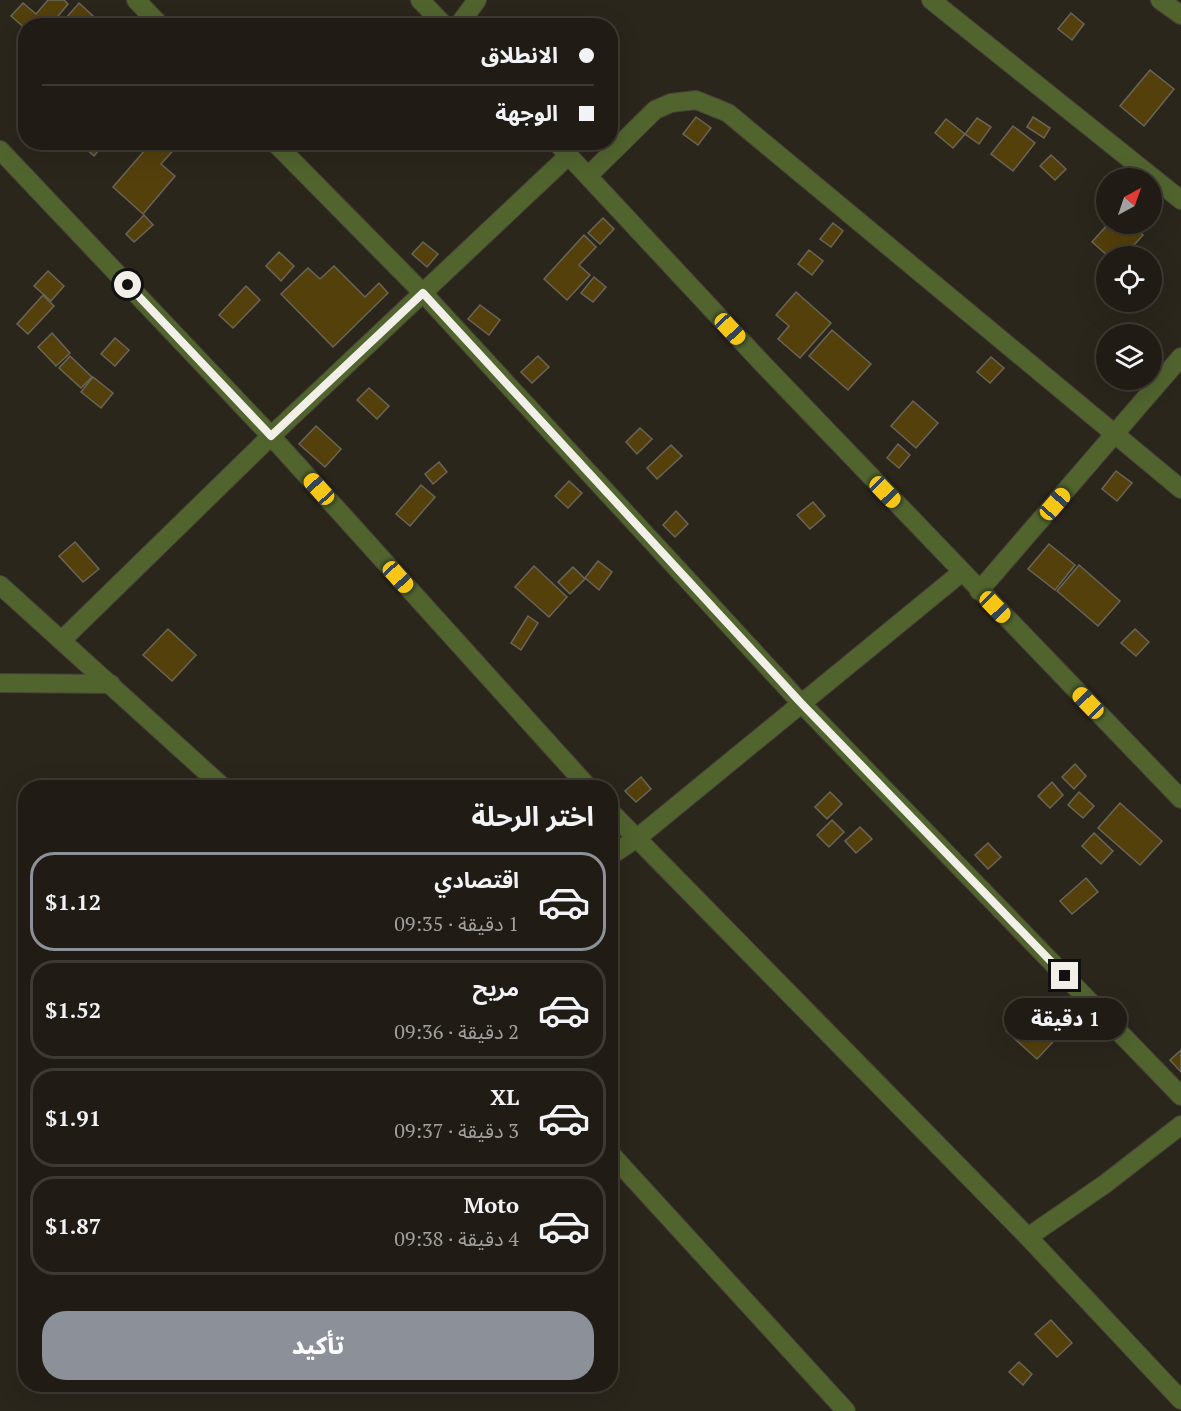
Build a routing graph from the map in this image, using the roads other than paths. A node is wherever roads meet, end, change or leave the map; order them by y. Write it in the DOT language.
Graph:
graph roads {
  1 [pos="136,0"];
  2 [pos="420,0"];
  3 [pos="477,0"];
  4 [pos="931,0"];
  5 [pos="1160,0"];
  6 [pos="1181,15"];
  7 [pos="153,18"];
  8 [pos="437,18"];
  9 [pos="464,18"];
  10 [pos="618,146"];
  11 [pos="0,150"];
  12 [pos="282,150"];
  13 [pos="561,150"];
  14 [pos="563,150"];
  15 [pos="614,150"];
  16 [pos="588,176"];
  17 [pos="1181,200"];
  18 [pos="423,293"];
  19 [pos="1181,357"];
  20 [pos="1115,434"];
  21 [pos="271,436"];
  22 [pos="1181,489"];
  23 [pos="962,572"];
  24 [pos="0,585"];
  25 [pos="979,591"];
  26 [pos="62,640"];
  27 [pos="0,683"];
  28 [pos="111,684"];
  29 [pos="801,703"];
  30 [pos="215,780"];
  31 [pos="582,780"];
  32 [pos="1181,799"];
  33 [pos="618,820"];
  34 [pos="636,839"];
  35 [pos="618,851"];
  36 [pos="1181,1096"];
  37 [pos="1181,1125"];
  38 [pos="618,1163"];
  39 [pos="1028,1237"];
  40 [pos="1181,1400"];
  41 [pos="846,1411"];
  1 -- 7 [label="street"];
  2 -- 8 [label="street"];
  3 -- 9 [label="street"];
  4 -- 17 [label="street"];
  5 -- 6 [label="street"];
  10 -- 20 [label="street"];
  11 -- 21 [label="street"];
  12 -- 18 [label="street"];
  13 -- 18 [label="street"];
  14 -- 16 [label="street"];
  15 -- 16 [label="street"];
  16 -- 23 [label="street"];
  18 -- 21 [label="street"];
  18 -- 29 [label="street"];
  19 -- 20 [label="street"];
  20 -- 22 [label="street"];
  20 -- 25 [label="street"];
  21 -- 26 [label="street"];
  21 -- 31 [label="street"];
  23 -- 25 [label="street"];
  23 -- 29 [label="street"];
  24 -- 26 [label="street"];
  25 -- 32 [label="street"];
  26 -- 28 [label="street"];
  27 -- 28 [label="street"];
  28 -- 30 [label="street"];
  29 -- 34 [label="street"];
  29 -- 36 [label="street"];
  33 -- 34 [label="street"];
  34 -- 35 [label="street"];
  34 -- 39 [label="street"];
  37 -- 39 [label="street"];
  38 -- 41 [label="street"];
  39 -- 40 [label="street"];
}
